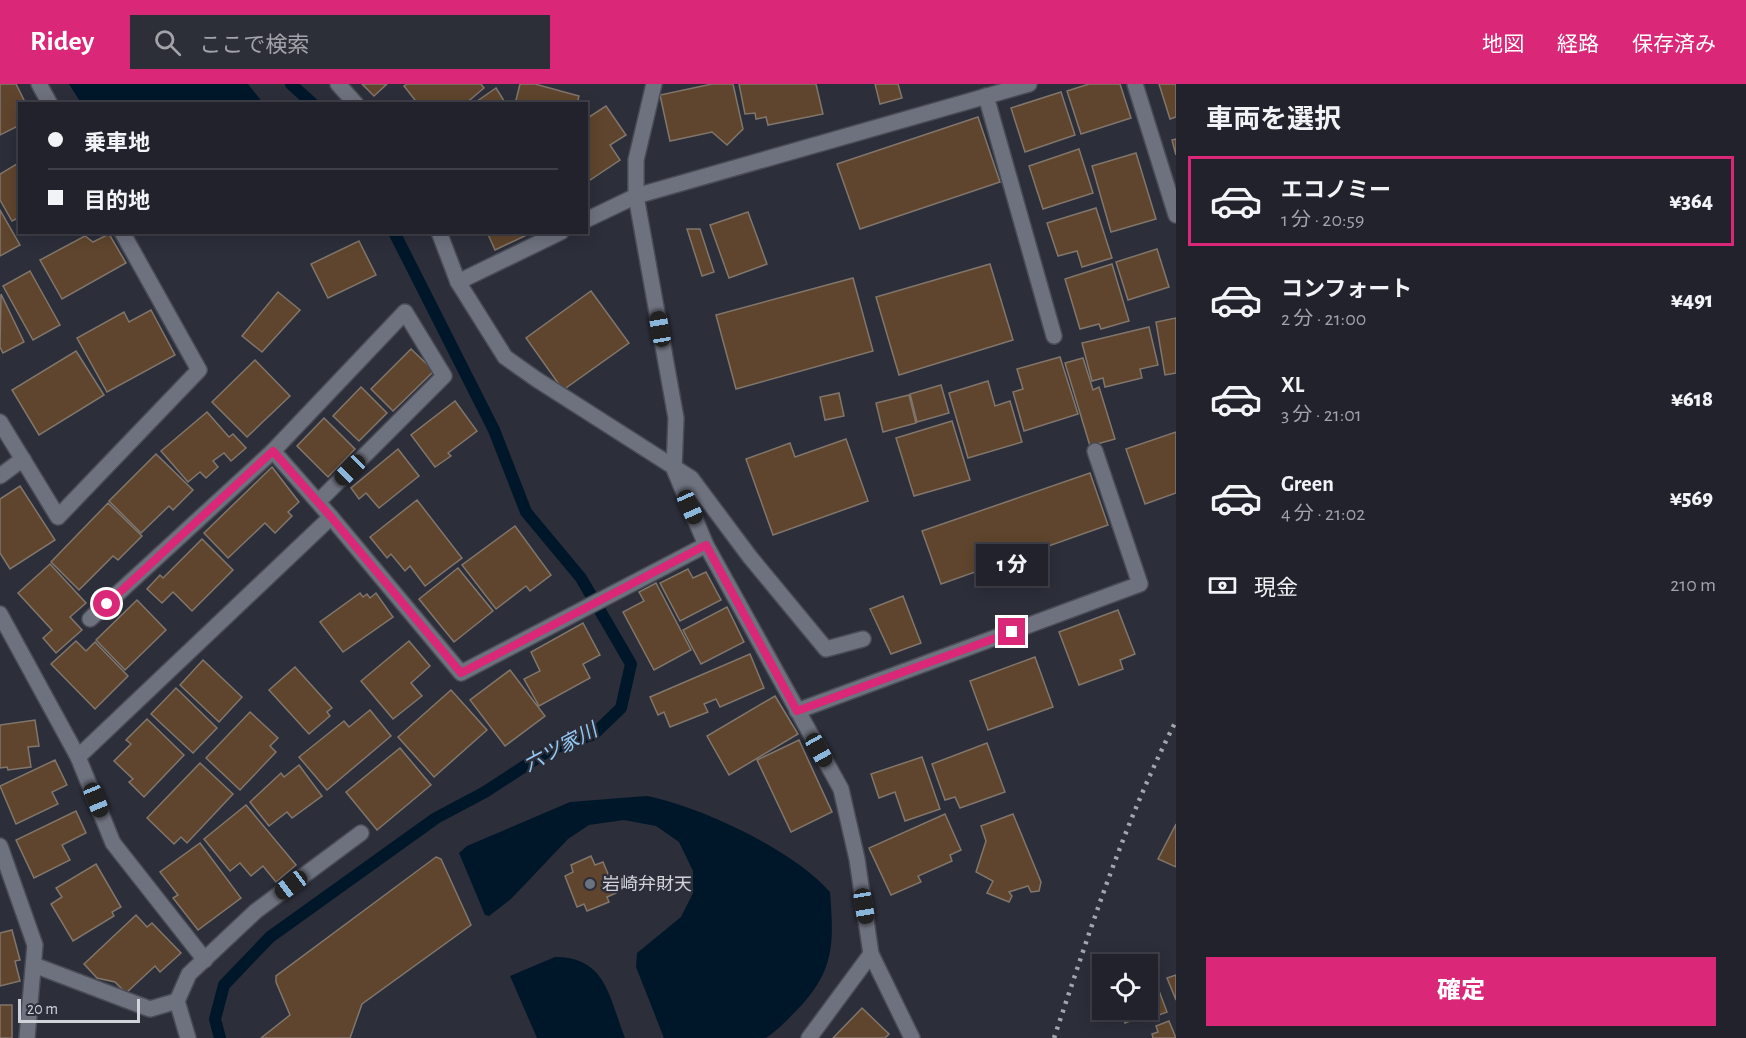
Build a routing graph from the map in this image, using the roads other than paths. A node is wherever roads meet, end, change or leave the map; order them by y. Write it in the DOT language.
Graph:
graph roads {
  1 [pos="39,84"];
  2 [pos="338,84"];
  3 [pos="654,84"];
  4 [pos="1029,84"];
  5 [pos="1135,84"];
  6 [pos="1003,88"];
  7 [pos="986,96"];
  8 [pos="49,102"];
  9 [pos="354,102"];
  10 [pos="636,196"];
  11 [pos="1176,215"];
  12 [pos="588,219"];
  13 [pos="123,234"];
  14 [pos="440,234"];
  15 [pos="557,234"];
  16 [pos="458,282"];
  17 [pos="1054,336"];
  18 [pos="0,422"];
  19 [pos="273,451"];
  20 [pos="1095,451"];
  21 [pos="23,459"];
  22 [pos="674,469"];
  23 [pos="0,476"];
  24 [pos="318,502"];
  25 [pos="331,517"];
  26 [pos="706,545"];
  27 [pos="0,614"];
  28 [pos="90,619"];
  29 [pos="863,639"];
  30 [pos="797,711"];
  31 [pos="78,757"];
  32 [pos="361,833"];
  33 [pos="0,846"];
  34 [pos="871,954"];
  35 [pos="205,960"];
  36 [pos="34,965"];
  37 [pos="177,1001"];
  38 [pos="27,1038"];
  39 [pos="188,1038"];
  40 [pos="809,1038"];
  41 [pos="912,1038"];
  1 -- 8 [label="street"];
  2 -- 9 [label="street"];
  3 -- 10 [label="street"];
  4 -- 6 [label="street"];
  5 -- 11 [label="street"];
  6 -- 7 [label="street"];
  7 -- 10 [label="street"];
  7 -- 17 [label="street"];
  10 -- 12 [label="street"];
  10 -- 22 [label="street"];
  13 -- 21 [label="street"];
  14 -- 16 [label="street"];
  15 -- 16 [label="street"];
  16 -- 22 [label="street"];
  18 -- 21 [label="street"];
  19 -- 24 [label="street"];
  19 -- 24 [label="street"];
  19 -- 28 [label="street"];
  20 -- 30 [label="street"];
  21 -- 23 [label="street"];
  22 -- 26 [label="street"];
  22 -- 29 [label="street"];
  24 -- 25 [label="street"];
  25 -- 26 [label="street"];
  25 -- 31 [label="street"];
  26 -- 30 [label="street"];
  27 -- 31 [label="street"];
  30 -- 34 [label="street"];
  31 -- 35 [label="street"];
  32 -- 35 [label="street"];
  33 -- 36 [label="street"];
  34 -- 40 [label="street"];
  34 -- 41 [label="street"];
  35 -- 37 [label="street"];
  36 -- 37 [label="street"];
  36 -- 38 [label="street"];
  37 -- 39 [label="street"];
}
